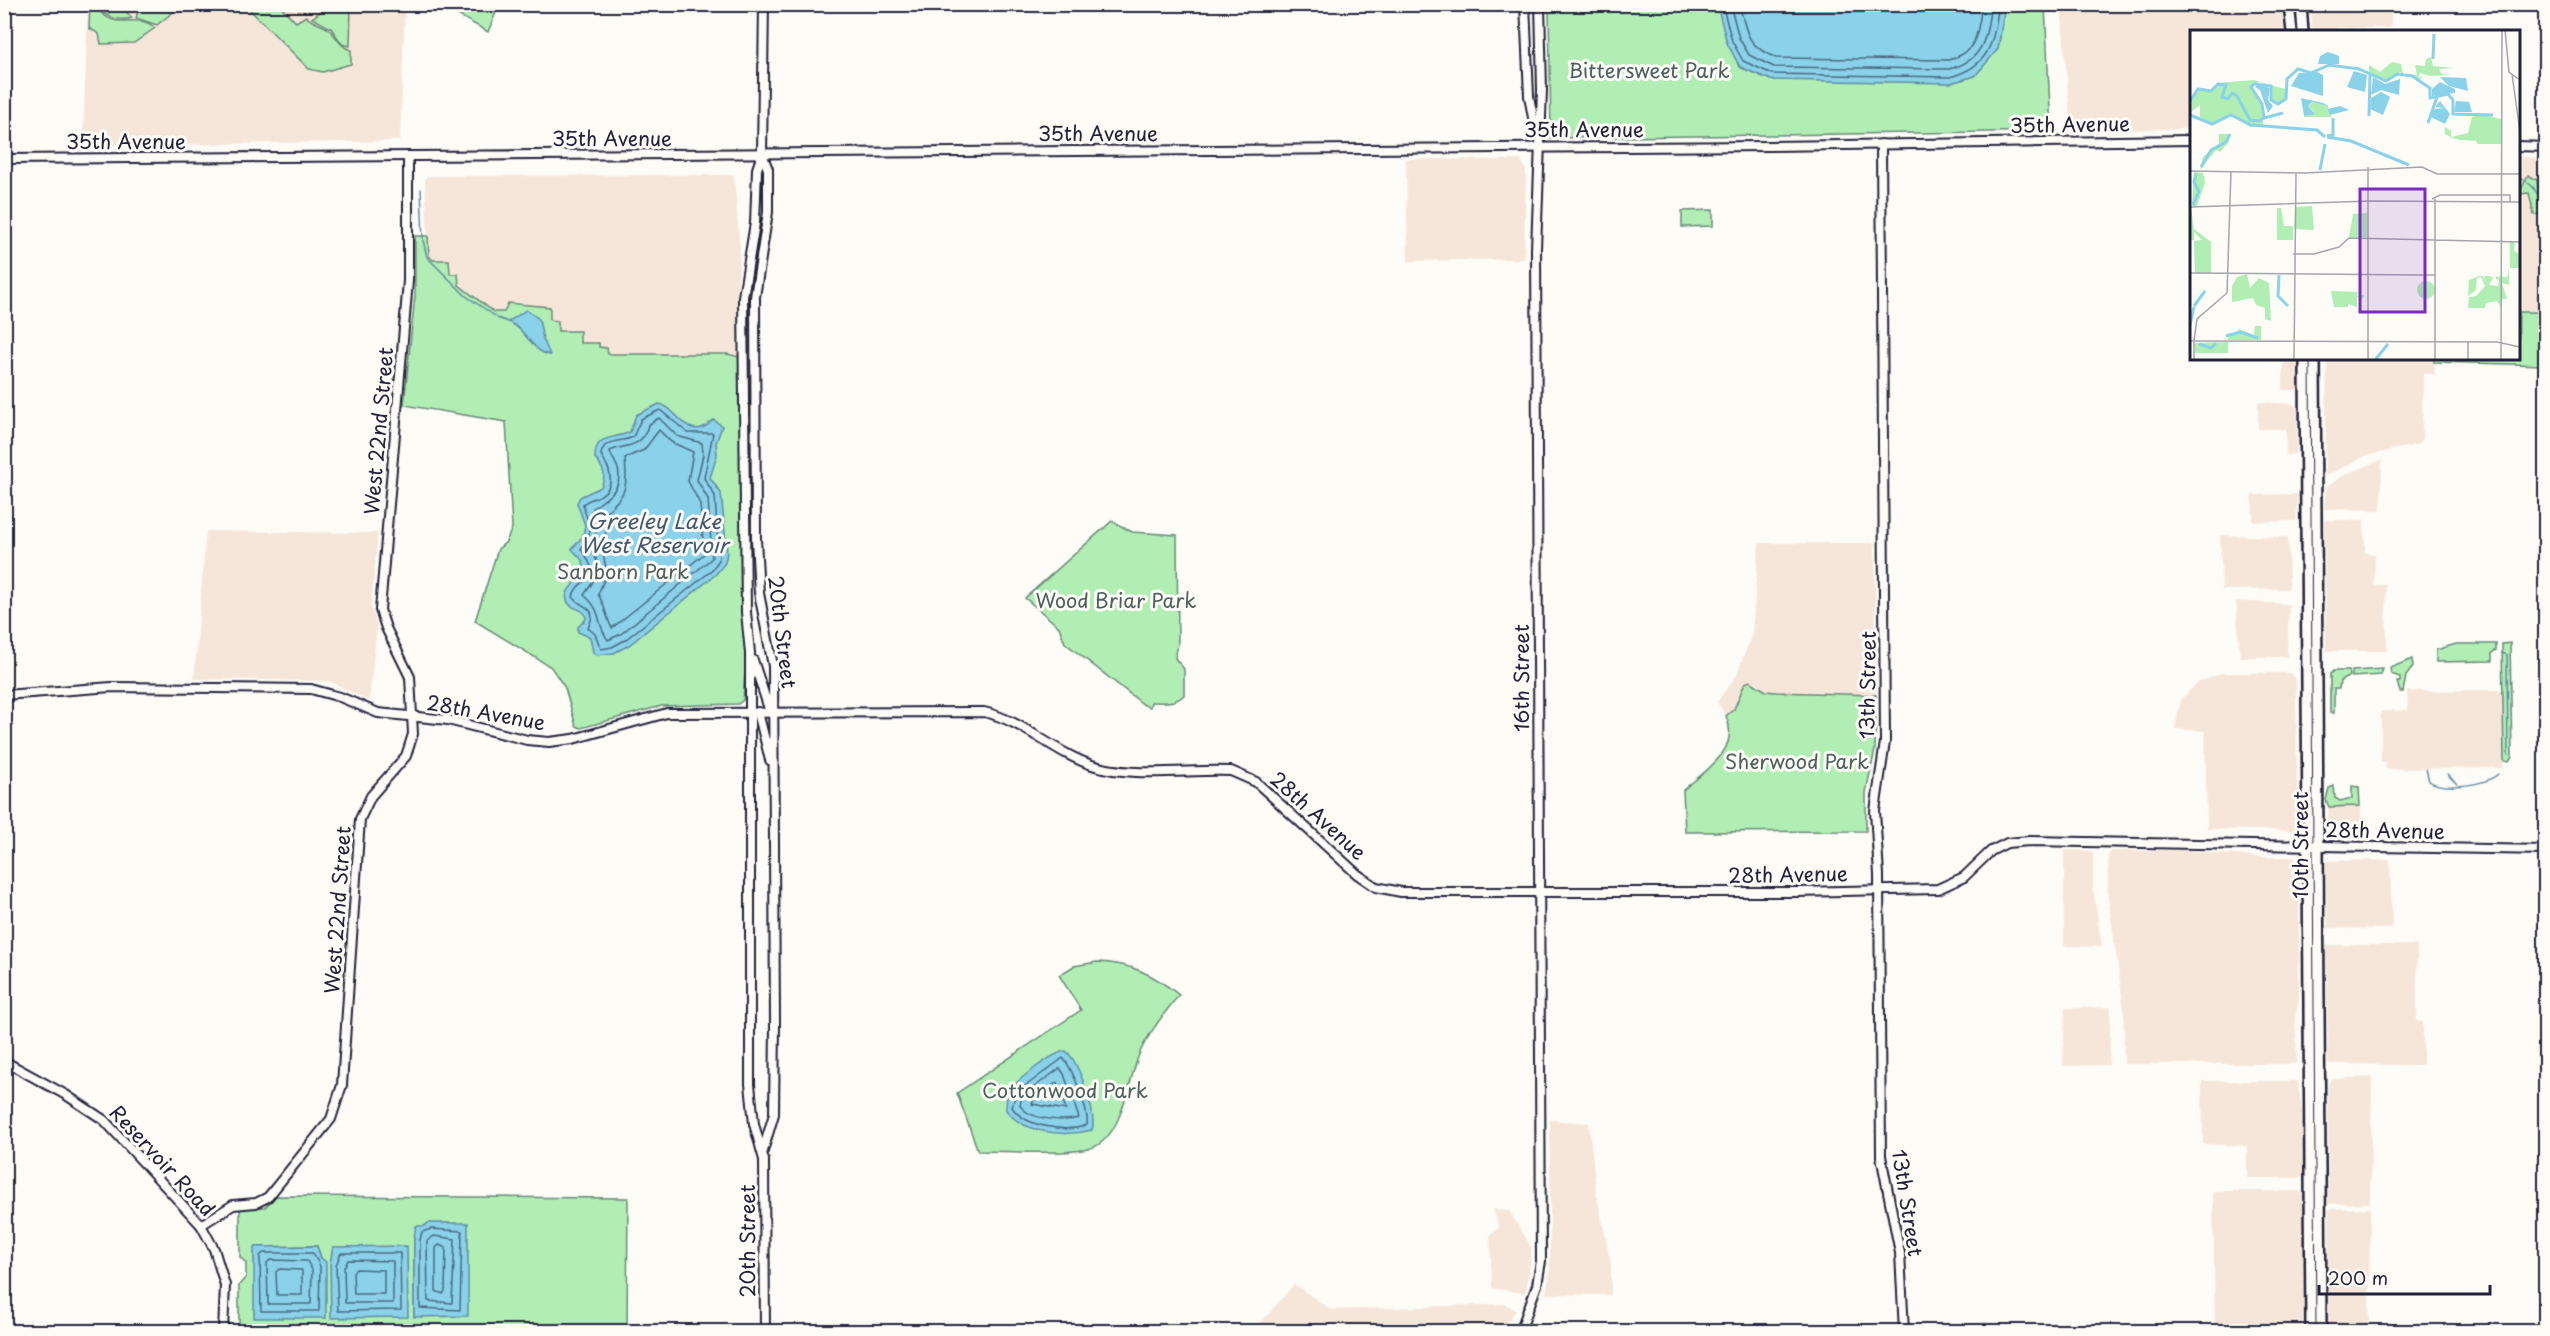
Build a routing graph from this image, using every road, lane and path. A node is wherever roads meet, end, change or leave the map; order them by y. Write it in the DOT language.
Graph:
graph roads {
  1 [pos="764,4"];
  2 [pos="1525,4"];
  3 [pos="1540,4"];
  4 [pos="2289,4"];
  5 [pos="2301,4"];
  6 [pos="2292,30"];
  7 [pos="2303,30"];
  8 [pos="2190,140"];
  9 [pos="1881,144"];
  10 [pos="2520,146"];
  11 [pos="1538,147"];
  12 [pos="2546,147"];
  13 [pos="762,154"];
  14 [pos="408,156"];
  15 [pos="4,159"];
  16 [pos="2305,360"];
  17 [pos="2315,360"];
  18 [pos="2306,472"];
  19 [pos="2316,515"];
  20 [pos="2306,529"];
  21 [pos="2316,571"];
  22 [pos="750,653"];
  23 [pos="4,695"];
  24 [pos="754,712"];
  25 [pos="772,712"];
  26 [pos="413,717"];
  27 [pos="775,776"];
  28 [pos="2308,845"];
  29 [pos="2318,847"];
  30 [pos="2546,850"];
  31 [pos="1879,890"];
  32 [pos="1539,892"];
  33 [pos="4,1061"];
  34 [pos="763,1151"];
  35 [pos="201,1225"];
  36 [pos="223,1332"];
  37 [pos="765,1332"];
  38 [pos="1520,1332"];
  39 [pos="1904,1332"];
  40 [pos="2311,1332"];
  41 [pos="2321,1332"];
  1 -- 13 [label="main road, 20th Street"];
  2 -- 11 [label="main road, 16th Street"];
  3 -- 11 [label="main road, 16th Street"];
  4 -- 6 [label="main road"];
  5 -- 7 [label="main road"];
  8 -- 9 [label="main road, 35th Avenue"];
  9 -- 11 [label="main road, 35th Avenue"];
  9 -- 31 [label="main road, 13th Street"];
  10 -- 12 [label="main road"];
  11 -- 13 [label="main road, 35th Avenue"];
  11 -- 32 [label="main road, 16th Street"];
  13 -- 14 [label="main road, 35th Avenue"];
  13 -- 22 [label="main road, 20th Street"];
  13 -- 25 [label="main road, 20th Street"];
  14 -- 15 [label="main road, 35th Avenue"];
  14 -- 26 [label="main road, West 22nd Street"];
  16 -- 18 [label="main road, 10th Street"];
  17 -- 19 [label="main road, 10th Street"];
  18 -- 19 [label="main road"];
  18 -- 20 [label="main road, 10th Street"];
  19 -- 21 [label="main road, 10th Street"];
  20 -- 21 [label="main road"];
  20 -- 28 [label="main road, 10th Street"];
  21 -- 29 [label="main road, 10th Street"];
  22 -- 24 [label="main road, 20th Street"];
  22 -- 25 [label="main road"];
  23 -- 26 [label="main road, 28th Avenue"];
  24 -- 25 [label="main road, 28th Avenue"];
  24 -- 26 [label="main road, 28th Avenue"];
  24 -- 27 [label="main road"];
  24 -- 34 [label="main road, 20th Street"];
  25 -- 27 [label="main road, 20th Street"];
  25 -- 32 [label="main road, 28th Avenue"];
  26 -- 35 [label="main road, West 22nd Street"];
  27 -- 34 [label="main road, 20th Street"];
  28 -- 29 [label="main road, 28th Avenue"];
  28 -- 31 [label="main road, 28th Avenue"];
  28 -- 40 [label="main road, 10th Street"];
  29 -- 30 [label="main road, 28th Avenue"];
  29 -- 41 [label="main road, 10th Street"];
  31 -- 32 [label="main road, 28th Avenue"];
  31 -- 39 [label="main road, 13th Street"];
  32 -- 38 [label="main road, 16th Street"];
  33 -- 35 [label="main road, Reservoir Road"];
  34 -- 37 [label="main road, 20th Street"];
  35 -- 36 [label="main road, Reservoir Road"];
}
